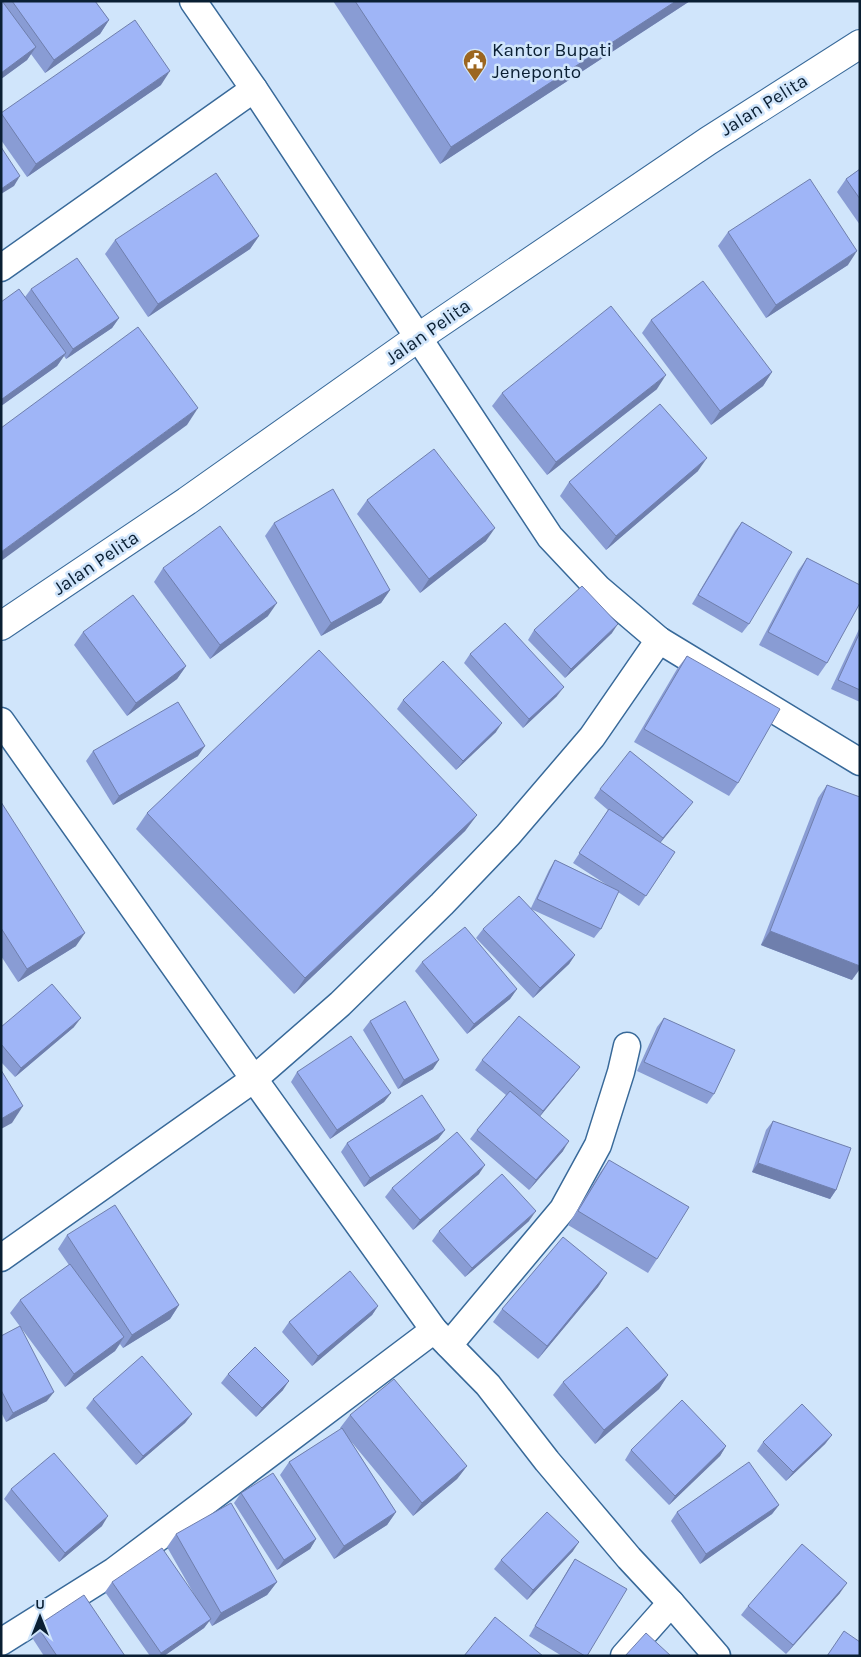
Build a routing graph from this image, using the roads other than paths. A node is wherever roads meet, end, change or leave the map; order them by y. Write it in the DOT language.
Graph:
graph roads {
  1 [pos="193,1"];
  2 [pos="860,44"];
  3 [pos="254,89"];
  4 [pos="1,268"];
  5 [pos="420,338"];
  6 [pos="1,626"];
  7 [pos="659,640"];
  8 [pos="1,721"];
  9 [pos="860,762"];
  10 [pos="628,1046"];
  11 [pos="254,1079"];
  12 [pos="1,1258"];
  13 [pos="441,1338"];
  14 [pos="670,1602"];
  15 [pos="1,1642"];
  16 [pos="624,1656"];
  17 [pos="717,1656"];
  1 -- 3 [label="street"];
  2 -- 5 [label="highway, Jalan Pelita"];
  3 -- 4 [label="street"];
  3 -- 5 [label="street"];
  5 -- 6 [label="highway, Jalan Pelita"];
  5 -- 7 [label="street"];
  7 -- 9 [label="street"];
  7 -- 11 [label="street"];
  8 -- 11 [label="street"];
  10 -- 13 [label="street"];
  11 -- 12 [label="street"];
  11 -- 13 [label="street"];
  13 -- 14 [label="street"];
  13 -- 15 [label="street"];
  14 -- 16 [label="street"];
  14 -- 17 [label="street"];
}
